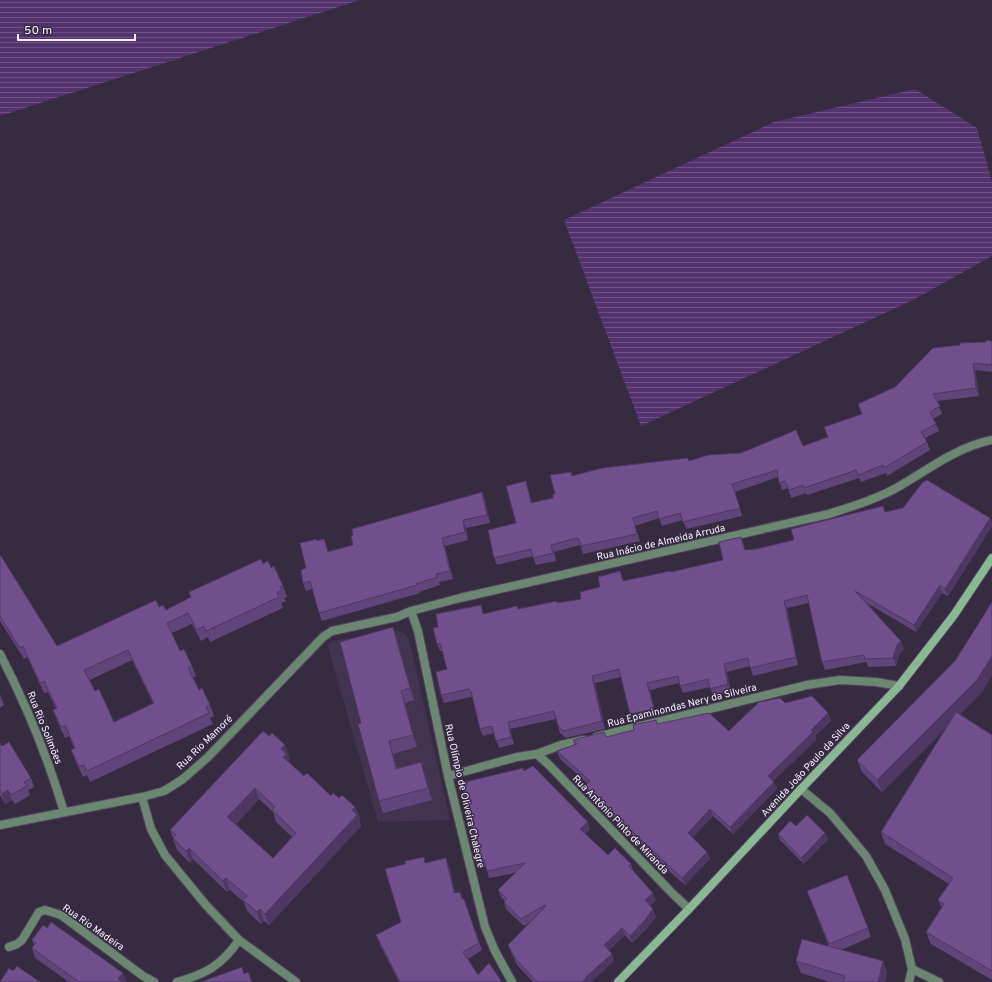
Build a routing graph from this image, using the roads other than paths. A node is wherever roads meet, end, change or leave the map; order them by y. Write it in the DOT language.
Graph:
graph roads {
  1 [pos="992,440"];
  2 [pos="992,558"];
  3 [pos="412,611"];
  4 [pos="323,636"];
  5 [pos="0,654"];
  6 [pos="899,686"];
  7 [pos="537,754"];
  8 [pos="448,776"];
  9 [pos="801,789"];
  10 [pos="142,796"];
  11 [pos="64,812"];
  12 [pos="0,825"];
  13 [pos="689,909"];
  14 [pos="240,940"];
  15 [pos="9,947"];
  16 [pos="912,969"];
  17 [pos="154,982"];
  18 [pos="177,982"];
  19 [pos="296,982"];
  20 [pos="512,982"];
  21 [pos="618,982"];
  22 [pos="909,982"];
  23 [pos="939,982"];
  1 -- 3 [label="street, Rua Inácio de Almeida Arruda"];
  2 -- 6 [label="street, Avenida João Paulo da Silva"];
  3 -- 4 [label="street, Rua Inácio de Almeida Arruda"];
  3 -- 8 [label="street, Rua Olímpio de Oliveira Chalegre"];
  4 -- 10 [label="street, Rua Rio Mamoré"];
  5 -- 11 [label="street, Rua Rio Solimões"];
  6 -- 7 [label="street, Rua Epaminondas Nery da Silveira"];
  6 -- 9 [label="street, Avenida João Paulo da Silva"];
  7 -- 8 [label="street, Rua Epaminondas Nery da Silveira"];
  7 -- 13 [label="street, Rua Antônio Pinto de Miranda"];
  8 -- 20 [label="street, Rua Olímpio de Oliveira Chalegre"];
  9 -- 13 [label="street, Avenida João Paulo da Silva"];
  9 -- 16 [label="street"];
  10 -- 11 [label="street, Rua Rio Mamoré"];
  10 -- 14 [label="street"];
  11 -- 12 [label="street, Rua Rio Mamoré"];
  13 -- 21 [label="street, Avenida João Paulo da Silva"];
  14 -- 18 [label="street"];
  14 -- 19 [label="street"];
  15 -- 17 [label="street, Rua Rio Madeira"];
  16 -- 22 [label="street"];
  16 -- 23 [label="street"];
}
